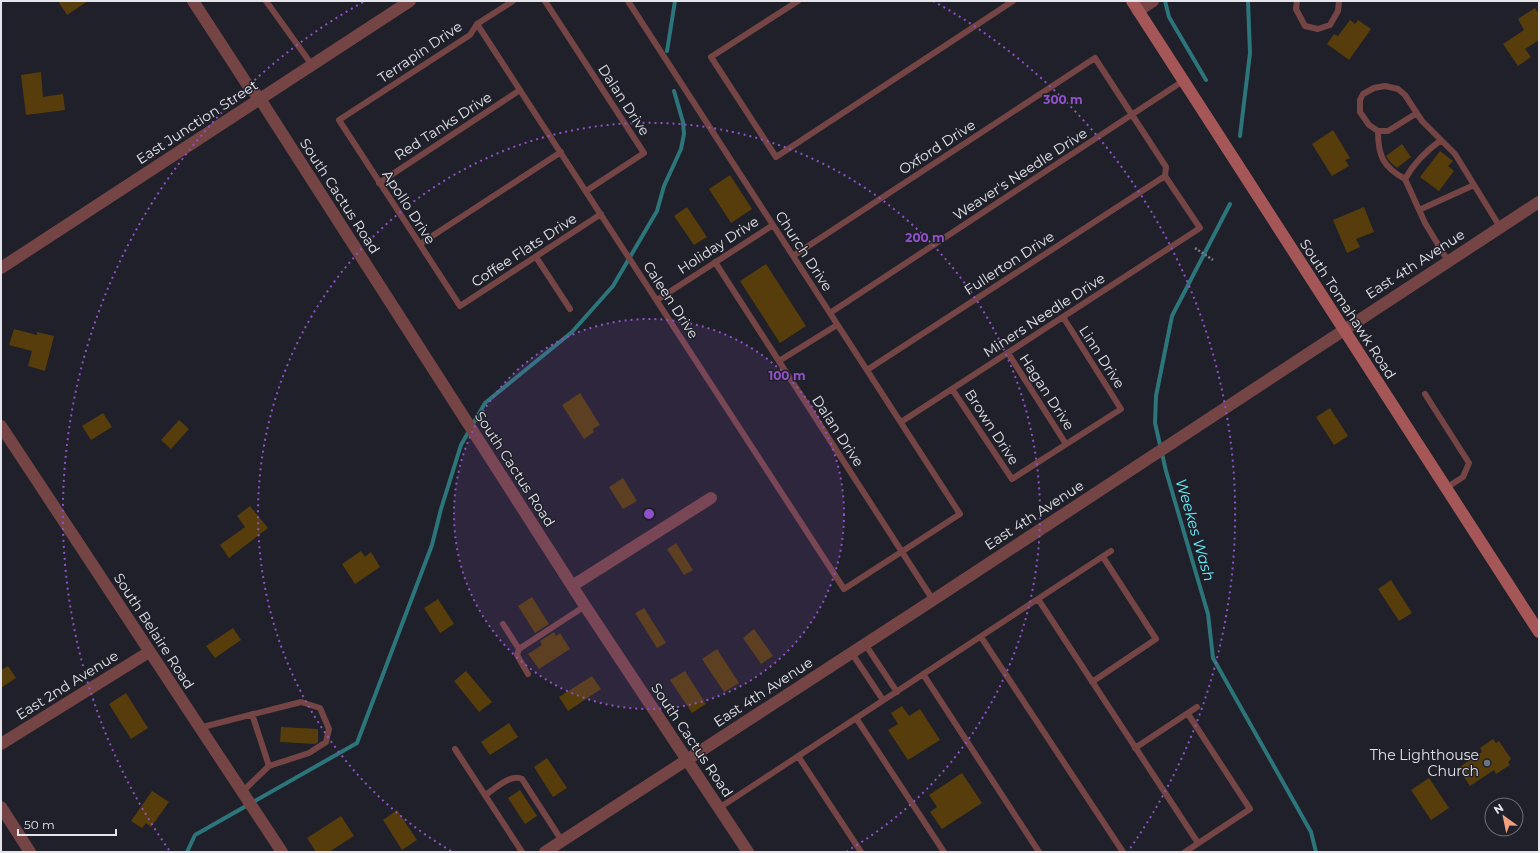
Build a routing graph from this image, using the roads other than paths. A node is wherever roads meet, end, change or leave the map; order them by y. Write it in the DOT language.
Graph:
graph roads {
  1 [pos="193,1"];
  2 [pos="266,1"];
  3 [pos="410,1"];
  4 [pos="513,1"];
  5 [pos="545,1"];
  6 [pos="628,1"];
  7 [pos="798,1"];
  8 [pos="1013,1"];
  9 [pos="1153,1"];
  10 [pos="1297,1"];
  11 [pos="1338,1"];
  12 [pos="1135,6"];
  13 [pos="477,24"];
  14 [pos="312,65"];
  15 [pos="1184,82"];
  16 [pos="520,90"];
  17 [pos="260,99"];
  18 [pos="1417,113"];
  19 [pos="1132,115"];
  20 [pos="339,120"];
  21 [pos="1378,131"];
  22 [pos="1441,140"];
  23 [pos="561,152"];
  24 [pos="1165,176"];
  25 [pos="1405,179"];
  26 [pos="379,183"];
  27 [pos="1474,185"];
  28 [pos="586,191"];
  29 [pos="1539,202"];
  30 [pos="1419,210"];
  31 [pos="602,214"];
  32 [pos="773,225"];
  33 [pos="1500,227"];
  34 [pos="420,244"];
  35 [pos="536,256"];
  36 [pos="793,256"];
  37 [pos="1448,261"];
  38 [pos="715,262"];
  39 [pos="1,268"];
  40 [pos="657,300"];
  41 [pos="460,306"];
  42 [pos="570,309"];
  43 [pos="830,313"];
  44 [pos="1063,317"];
  45 [pos="837,325"];
  46 [pos="1343,329"];
  47 [pos="1008,353"];
  48 [pos="779,361"];
  49 [pos="867,370"];
  50 [pos="952,389"];
  51 [pos="1425,394"];
  52 [pos="901,422"];
  53 [pos="1,426"];
  54 [pos="1066,444"];
  55 [pos="1446,488"];
  56 [pos="711,498"];
  57 [pos="1111,551"];
  58 [pos="902,552"];
  59 [pos="1103,557"];
  60 [pos="572,586"];
  61 [pos="933,600"];
  62 [pos="1038,600"];
  63 [pos="585,606"];
  64 [pos="503,624"];
  65 [pos="1539,632"];
  66 [pos="981,637"];
  67 [pos="865,644"];
  68 [pos="518,649"];
  69 [pos="149,652"];
  70 [pos="851,652"];
  71 [pos="528,674"];
  72 [pos="923,674"];
  73 [pos="1092,682"];
  74 [pos="897,692"];
  75 [pos="884,700"];
  76 [pos="1197,707"];
  77 [pos="252,714"];
  78 [pos="1188,714"];
  79 [pos="856,718"];
  80 [pos="199,728"];
  81 [pos="1,744"];
  82 [pos="1135,748"];
  83 [pos="455,749"];
  84 [pos="798,756"];
  85 [pos="687,760"];
  86 [pos="268,766"];
  87 [pos="242,792"];
  88 [pos="485,795"];
  89 [pos="1,807"];
  90 [pos="719,808"];
  91 [pos="562,841"];
  92 [pos="1198,844"];
  93 [pos="30,852"];
  94 [pos="282,852"];
  95 [pos="522,852"];
  96 [pos="545,852"];
  97 [pos="748,852"];
  98 [pos="861,852"];
  99 [pos="944,852"];
  100 [pos="1039,852"];
  101 [pos="1123,852"];
  102 [pos="1185,852"];
  1 -- 17 [label="street, South Cactus Road"];
  2 -- 14 [label="lane"];
  3 -- 14 [label="street, East Junction Street"];
  4 -- 13 [label="lane, Terrapin Drive"];
  5 -- 28 [label="lane, Dalan Drive"];
  6 -- 32 [label="lane, Church Drive"];
  7 -- 8 [label="lane"];
  9 -- 12 [label="street"];
  10 -- 11 [label="lane"];
  12 -- 15 [label="main road, South Tomahawk Road"];
  13 -- 16 [label="lane, Caleen Drive"];
  13 -- 20 [label="lane, Terrapin Drive"];
  14 -- 17 [label="street, East Junction Street"];
  15 -- 19 [label="lane, Weaver's Needle Drive"];
  15 -- 46 [label="main road, South Tomahawk Road"];
  16 -- 23 [label="lane, Caleen Drive"];
  16 -- 26 [label="lane, Red Tanks Drive"];
  17 -- 39 [label="street, East Junction Street"];
  17 -- 60 [label="street, South Cactus Road"];
  18 -- 21 [label="lane"];
  18 -- 21 [label="lane"];
  18 -- 22 [label="lane"];
  19 -- 24 [label="lane"];
  19 -- 36 [label="lane, Oxford Drive"];
  19 -- 43 [label="lane, Weaver's Needle Drive"];
  20 -- 26 [label="lane, Apollo Drive"];
  21 -- 25 [label="lane"];
  22 -- 25 [label="lane"];
  22 -- 27 [label="lane"];
  23 -- 28 [label="lane, Caleen Drive"];
  23 -- 34 [label="lane"];
  24 -- 44 [label="lane, Miners Needle Drive"];
  24 -- 49 [label="lane, Fullerton Drive"];
  25 -- 30 [label="lane"];
  26 -- 34 [label="lane, Apollo Drive"];
  27 -- 30 [label="lane"];
  27 -- 33 [label="lane"];
  28 -- 31 [label="lane, Caleen Drive"];
  29 -- 33 [label="street, East 4th Avenue"];
  30 -- 37 [label="lane"];
  31 -- 35 [label="lane, Coffee Flats Drive"];
  31 -- 40 [label="lane, Caleen Drive"];
  32 -- 36 [label="lane, Church Drive"];
  32 -- 38 [label="lane, Holiday Drive"];
  33 -- 37 [label="street, East 4th Avenue"];
  34 -- 41 [label="lane, Apollo Drive"];
  35 -- 41 [label="lane, Coffee Flats Drive"];
  35 -- 42 [label="lane"];
  36 -- 43 [label="lane, Church Drive"];
  37 -- 46 [label="street, East 4th Avenue"];
  38 -- 40 [label="lane, Holiday Drive"];
  38 -- 48 [label="lane, Dalan Drive"];
  40 -- 58 [label="lane, Caleen Drive"];
  43 -- 45 [label="lane, Church Drive"];
  44 -- 47 [label="lane, Miners Needle Drive"];
  44 -- 54 [label="lane, Linn Drive"];
  45 -- 48 [label="lane"];
  45 -- 49 [label="lane, Church Drive"];
  46 -- 55 [label="main road, South Tomahawk Road"];
  46 -- 61 [label="street, East 4th Avenue"];
  47 -- 50 [label="lane, Miners Needle Drive"];
  47 -- 54 [label="lane, Hagan Drive"];
  48 -- 58 [label="lane, Dalan Drive"];
  49 -- 52 [label="lane, Church Drive"];
  50 -- 52 [label="lane, Miners Needle Drive"];
  50 -- 54 [label="lane, Brown Drive"];
  51 -- 55 [label="lane"];
  52 -- 58 [label="lane, Church Drive"];
  53 -- 69 [label="street, South Belaire Road"];
  55 -- 65 [label="main road, South Tomahawk Road"];
  56 -- 60 [label="street"];
  57 -- 59 [label="lane"];
  58 -- 61 [label="lane, Dalan Drive"];
  59 -- 62 [label="lane"];
  59 -- 73 [label="lane"];
  60 -- 63 [label="street, South Cactus Road"];
  61 -- 67 [label="street, East 4th Avenue"];
  62 -- 66 [label="lane"];
  62 -- 73 [label="lane"];
  63 -- 68 [label="lane"];
  63 -- 85 [label="street, South Cactus Road"];
  64 -- 68 [label="lane"];
  66 -- 72 [label="lane"];
  66 -- 101 [label="lane"];
  67 -- 70 [label="street, East 4th Avenue"];
  67 -- 74 [label="lane"];
  68 -- 71 [label="lane"];
  69 -- 80 [label="street, South Belaire Road"];
  69 -- 81 [label="street, East 2nd Avenue"];
  70 -- 75 [label="lane"];
  70 -- 85 [label="street, East 4th Avenue"];
  72 -- 74 [label="lane"];
  72 -- 100 [label="lane"];
  73 -- 82 [label="lane"];
  74 -- 75 [label="lane"];
  75 -- 79 [label="lane"];
  76 -- 78 [label="lane"];
  77 -- 80 [label="lane"];
  77 -- 86 [label="lane"];
  77 -- 86 [label="lane"];
  78 -- 82 [label="lane"];
  78 -- 92 [label="lane"];
  79 -- 84 [label="lane"];
  79 -- 99 [label="lane"];
  80 -- 87 [label="street, South Belaire Road"];
  82 -- 92 [label="lane"];
  83 -- 88 [label="lane"];
  84 -- 90 [label="lane"];
  84 -- 98 [label="lane"];
  85 -- 90 [label="street, South Cactus Road"];
  85 -- 91 [label="street, East 4th Avenue"];
  86 -- 87 [label="lane"];
  87 -- 94 [label="street, South Belaire Road"];
  88 -- 91 [label="lane"];
  88 -- 95 [label="lane"];
  89 -- 93 [label="street"];
  90 -- 97 [label="street, South Cactus Road"];
  91 -- 96 [label="street, East 4th Avenue"];
  92 -- 102 [label="lane"];
}
